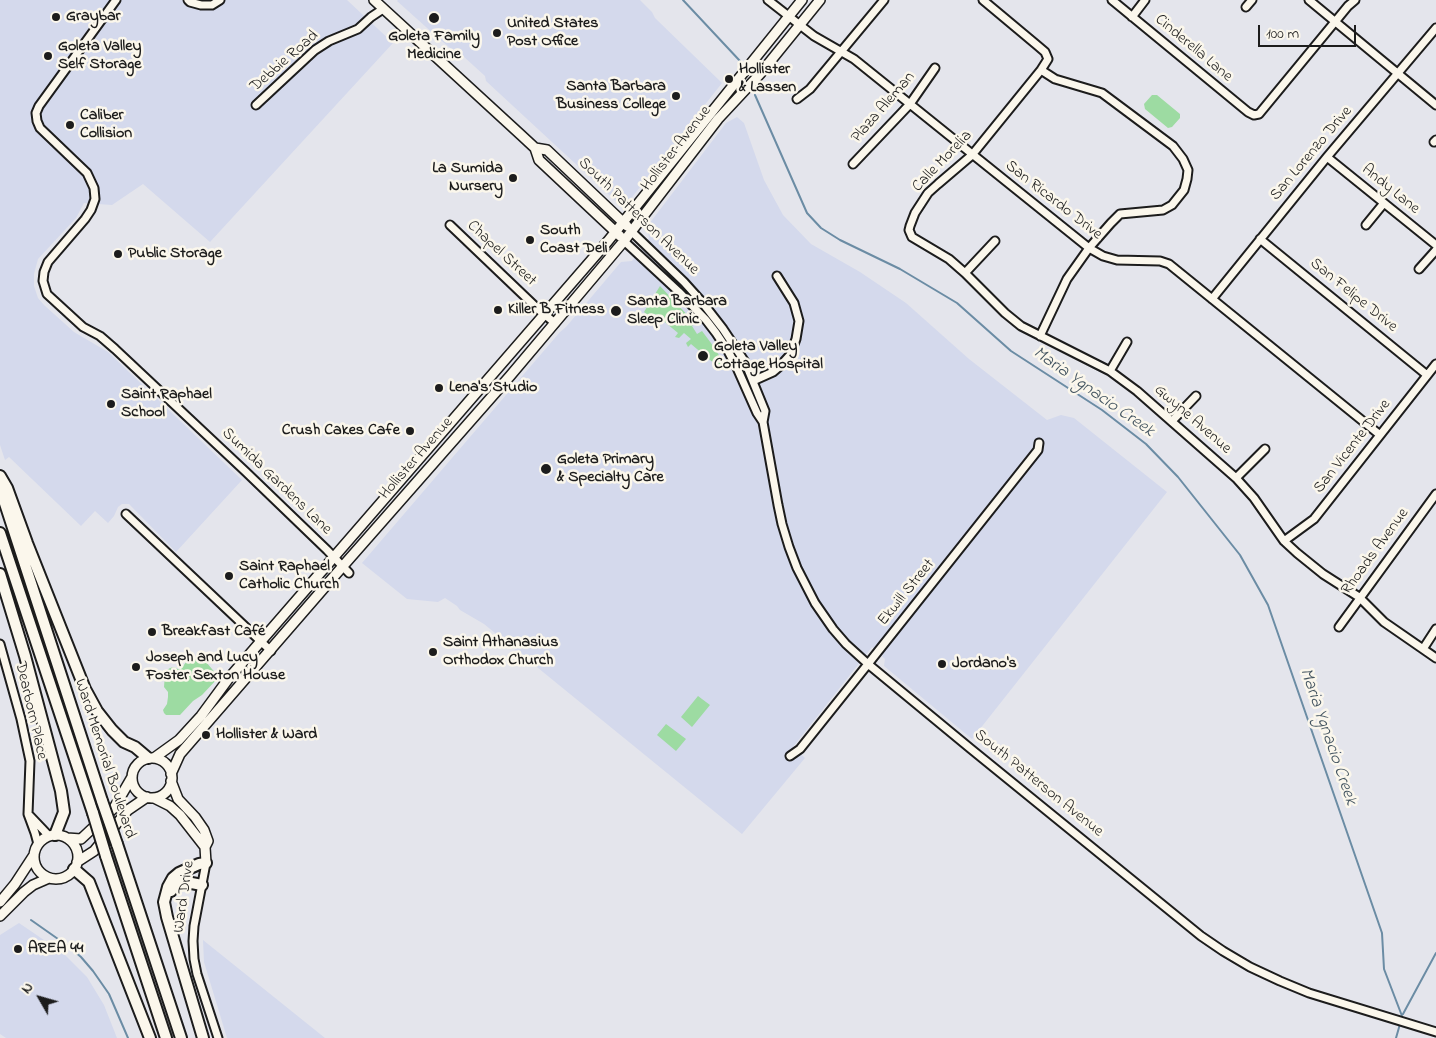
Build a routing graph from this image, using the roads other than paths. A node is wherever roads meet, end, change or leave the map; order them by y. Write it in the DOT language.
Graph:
graph roads {
  1 [pos="116,0"];
  2 [pos="188,0"];
  3 [pos="220,0"];
  4 [pos="374,0"];
  5 [pos="768,0"];
  6 [pos="802,0"];
  7 [pos="820,0"];
  8 [pos="884,0"];
  9 [pos="983,0"];
  10 [pos="1112,0"];
  11 [pos="1145,0"];
  12 [pos="1252,0"];
  13 [pos="1308,0"];
  14 [pos="1355,0"];
  15 [pos="1246,7"];
  16 [pos="383,9"];
  17 [pos="788,16"];
  18 [pos="1132,16"];
  19 [pos="1335,22"];
  20 [pos="799,25"];
  21 [pos="1436,28"];
  22 [pos="841,52"];
  23 [pos="935,68"];
  24 [pos="1041,70"];
  25 [pos="1397,73"];
  26 [pos="797,99"];
  27 [pos="910,104"];
  28 [pos="1436,104"];
  29 [pos="256,105"];
  30 [pos="535,148"];
  31 [pos="972,155"];
  32 [pos="1327,157"];
  33 [pos="853,164"];
  34 [pos="1384,203"];
  35 [pos="624,223"];
  36 [pos="450,225"];
  37 [pos="1366,225"];
  38 [pos="909,230"];
  39 [pos="616,232"];
  40 [pos="632,232"];
  41 [pos="1260,239"];
  42 [pos="624,241"];
  43 [pos="995,242"];
  44 [pos="1436,245"];
  45 [pos="1089,248"];
  46 [pos="1436,250"];
  47 [pos="1419,270"];
  48 [pos="965,273"];
  49 [pos="777,276"];
  50 [pos="1212,299"];
  51 [pos="545,315"];
  52 [pos="555,323"];
  53 [pos="1040,336"];
  54 [pos="1126,342"];
  55 [pos="1436,364"];
  56 [pos="1110,371"];
  57 [pos="1428,375"];
  58 [pos="753,381"];
  59 [pos="1196,396"];
  60 [pos="1172,421"];
  61 [pos="763,422"];
  62 [pos="1380,435"];
  63 [pos="1039,443"];
  64 [pos="1265,449"];
  65 [pos="0,476"];
  66 [pos="1236,478"];
  67 [pos="0,488"];
  68 [pos="1436,494"];
  69 [pos="126,514"];
  70 [pos="0,533"];
  71 [pos="1284,541"];
  72 [pos="334,557"];
  73 [pos="346,570"];
  74 [pos="0,574"];
  75 [pos="1359,597"];
  76 [pos="1339,627"];
  77 [pos="1436,629"];
  78 [pos="262,642"];
  79 [pos="1,648"];
  80 [pos="1423,649"];
  81 [pos="271,650"];
  82 [pos="1436,658"];
  83 [pos="868,664"];
  84 [pos="790,756"];
  85 [pos="151,758"];
  86 [pos="132,777"];
  87 [pos="171,777"];
  88 [pos="150,797"];
  89 [pos="28,814"];
  90 [pos="52,835"];
  91 [pos="67,838"];
  92 [pos="38,844"];
  93 [pos="205,847"];
  94 [pos="34,855"];
  95 [pos="206,864"];
  96 [pos="76,866"];
  97 [pos="49,878"];
  98 [pos="202,885"];
  99 [pos="0,902"];
  100 [pos="166,906"];
  101 [pos="3,913"];
  102 [pos="1433,1031"];
  103 [pos="150,1038"];
  104 [pos="166,1038"];
  105 [pos="181,1038"];
  106 [pos="203,1038"];
  107 [pos="218,1038"];
  1 -- 72 [label="street, Sumida Gardens Lane"];
  2 -- 3 [label="street"];
  4 -- 16 [label="main road, South Patterson Avenue"];
  5 -- 17 [label="street, San Ricardo Drive"];
  6 -- 17 [label="main road, Hollister Avenue"];
  7 -- 20 [label="main road, Hollister Avenue"];
  8 -- 22 [label="street"];
  9 -- 24 [label="street"];
  10 -- 18 [label="street, Cinderella Lane"];
  11 -- 18 [label="street"];
  12 -- 15 [label="street"];
  13 -- 19 [label="street"];
  14 -- 19 [label="street"];
  16 -- 29 [label="street, Debbie Road"];
  16 -- 30 [label="main road, South Patterson Avenue"];
  17 -- 20 [label="street, San Ricardo Drive"];
  17 -- 35 [label="main road, Hollister Avenue"];
  18 -- 19 [label="street, Cinderella Lane"];
  19 -- 25 [label="street"];
  20 -- 22 [label="street, San Ricardo Drive"];
  20 -- 40 [label="main road, Hollister Avenue"];
  21 -- 25 [label="street, San Lorenzo Drive"];
  22 -- 26 [label="street"];
  22 -- 27 [label="street, San Ricardo Drive"];
  23 -- 27 [label="street, Plaza Aleman"];
  24 -- 31 [label="street, Calle Morelia"];
  24 -- 45 [label="street"];
  25 -- 28 [label="street"];
  25 -- 32 [label="street, San Lorenzo Drive"];
  27 -- 31 [label="street, San Ricardo Drive"];
  27 -- 33 [label="street, Plaza Aleman"];
  30 -- 35 [label="main road, South Patterson Avenue"];
  30 -- 39 [label="main road, South Patterson Avenue"];
  31 -- 38 [label="street, Calle Morelia"];
  31 -- 45 [label="street, San Ricardo Drive"];
  32 -- 34 [label="street, Andy Lane"];
  32 -- 41 [label="street, San Lorenzo Drive"];
  34 -- 37 [label="street"];
  34 -- 44 [label="street, Andy Lane"];
  35 -- 39 [label="main road, Hollister Avenue"];
  35 -- 40 [label="main road, South Patterson Avenue"];
  36 -- 51 [label="street, Chapel Street"];
  38 -- 48 [label="street, Gwyne Avenue"];
  39 -- 42 [label="main road, South Patterson Avenue"];
  39 -- 51 [label="main road, Hollister Avenue"];
  40 -- 42 [label="main road, Hollister Avenue"];
  40 -- 58 [label="street, South Patterson Avenue"];
  41 -- 50 [label="street, San Lorenzo Drive"];
  41 -- 57 [label="street, San Felipe Drive"];
  42 -- 52 [label="main road, Hollister Avenue"];
  42 -- 61 [label="street, South Patterson Avenue"];
  43 -- 48 [label="street"];
  45 -- 50 [label="street, San Ricardo Drive"];
  45 -- 53 [label="street"];
  46 -- 47 [label="street"];
  48 -- 53 [label="street, Gwyne Avenue"];
  49 -- 58 [label="street"];
  50 -- 62 [label="street, San Ricardo Drive"];
  51 -- 52 [label="street, Chapel Street"];
  51 -- 72 [label="main road, Hollister Avenue"];
  52 -- 73 [label="main road, Hollister Avenue"];
  53 -- 56 [label="street, Gwyne Avenue"];
  54 -- 56 [label="street"];
  55 -- 57 [label="street, San Vicente Drive"];
  56 -- 60 [label="street, Gwyne Avenue"];
  57 -- 62 [label="street, San Vicente Drive"];
  58 -- 61 [label="street, South Patterson Avenue"];
  59 -- 60 [label="street"];
  60 -- 66 [label="street, Gwyne Avenue"];
  61 -- 83 [label="street, South Patterson Avenue"];
  62 -- 71 [label="street, San Vicente Drive"];
  63 -- 83 [label="street, Ekwill Street"];
  64 -- 66 [label="street"];
  65 -- 85 [label="highway"];
  66 -- 71 [label="street, Gwyne Avenue"];
  67 -- 105 [label="highway, Ward Memorial Boulevard, bridge"];
  68 -- 75 [label="street, Rhoads Avenue"];
  69 -- 78 [label="street"];
  70 -- 104 [label="highway, Ward Memorial Boulevard, bridge"];
  71 -- 75 [label="street, Gwyne Avenue"];
  72 -- 73 [label="street, Sumida Gardens Lane"];
  72 -- 78 [label="main road, Hollister Avenue"];
  73 -- 81 [label="main road, Hollister Avenue"];
  74 -- 90 [label="highway"];
  75 -- 76 [label="street, Rhoads Avenue"];
  75 -- 80 [label="street, Gwyne Avenue"];
  77 -- 80 [label="street"];
  78 -- 81 [label="street"];
  78 -- 85 [label="main road, Hollister Avenue"];
  79 -- 89 [label="street, Dearborn Place"];
  80 -- 82 [label="street, Gwyne Avenue"];
  81 -- 87 [label="main road, Hollister Avenue"];
  83 -- 84 [label="street, Ekwill Street"];
  83 -- 102 [label="street, South Patterson Avenue"];
  85 -- 86 [label="main road"];
  85 -- 87 [label="main road"];
  86 -- 88 [label="main road"];
  86 -- 91 [label="main road"];
  87 -- 88 [label="main road"];
  87 -- 93 [label="main road, Ward Drive"];
  88 -- 93 [label="main road, Ward Drive"];
  88 -- 96 [label="main road"];
  89 -- 90 [label="street"];
  89 -- 92 [label="street, Dearborn Place"];
  90 -- 91 [label="main road"];
  90 -- 92 [label="main road"];
  91 -- 96 [label="main road"];
  92 -- 94 [label="main road"];
  93 -- 95 [label="main road, Ward Drive"];
  94 -- 97 [label="main road"];
  94 -- 99 [label="main road"];
  95 -- 98 [label="street, Ward Drive"];
  95 -- 100 [label="highway"];
  96 -- 97 [label="main road"];
  96 -- 103 [label="highway"];
  97 -- 101 [label="main road"];
  98 -- 100 [label="highway"];
  98 -- 107 [label="street, Ward Drive"];
  100 -- 106 [label="highway"];
}
